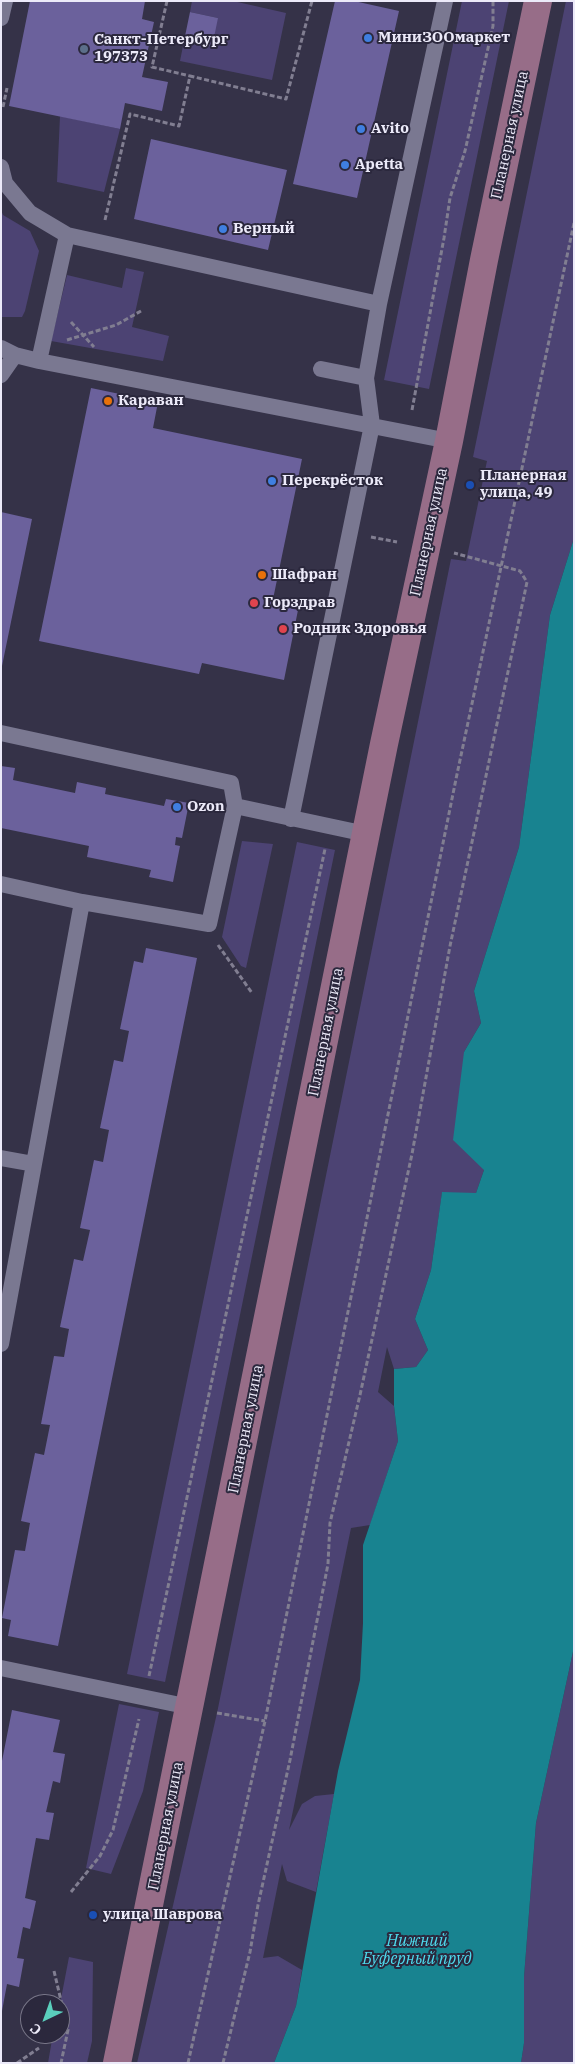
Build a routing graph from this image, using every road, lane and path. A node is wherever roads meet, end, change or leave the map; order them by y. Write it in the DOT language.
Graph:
graph roads {
  1 [pos="5,1"];
  2 [pos="167,1"];
  3 [pos="312,1"];
  4 [pos="445,1"];
  5 [pos="493,1"];
  6 [pos="538,1"];
  7 [pos="1,18"];
  8 [pos="190,76"];
  9 [pos="7,88"];
  10 [pos="4,107"];
  11 [pos="1,167"];
  12 [pos="574,223"];
  13 [pos="67,235"];
  14 [pos="100,243"];
  15 [pos="55,290"];
  16 [pos="379,304"];
  17 [pos="141,311"];
  18 [pos="84,335"];
  19 [pos="8,351"];
  20 [pos="40,359"];
  21 [pos="321,369"];
  22 [pos="1,375"];
  23 [pos="111,375"];
  24 [pos="366,378"];
  25 [pos="372,425"];
  26 [pos="407,432"];
  27 [pos="449,441"];
  28 [pos="454,553"];
  29 [pos="502,567"];
  30 [pos="1,733"];
  31 [pos="235,806"];
  32 [pos="291,819"];
  33 [pos="330,827"];
  34 [pos="366,834"];
  35 [pos="1,884"];
  36 [pos="82,902"];
  37 [pos="209,924"];
  38 [pos="252,993"];
  39 [pos="1,1158"];
  40 [pos="34,1164"];
  41 [pos="5,1299"];
  42 [pos="1,1344"];
  43 [pos="1,1668"];
  44 [pos="144,1697"];
  45 [pos="190,1707"];
  46 [pos="217,1713"];
  47 [pos="265,1721"];
  48 [pos="71,1892"];
  49 [pos="54,1971"];
  50 [pos="38,2048"];
  51 [pos="17,2063"];
  52 [pos="61,2063"];
  53 [pos="117,2063"];
  54 [pos="188,2063"];
  55 [pos="223,2063"];
  1 -- 7 [label="lane"];
  2 -- 8 [label="path"];
  3 -- 8 [label="path"];
  4 -- 16 [label="lane"];
  5 -- 26 [label="path"];
  6 -- 27 [label="street, Планерная улица"];
  8 -- 14 [label="path"];
  9 -- 10 [label="path"];
  11 -- 13 [label="lane"];
  12 -- 29 [label="path"];
  13 -- 14 [label="lane"];
  13 -- 15 [label="lane"];
  14 -- 16 [label="lane"];
  15 -- 18 [label="path"];
  15 -- 20 [label="lane"];
  16 -- 24 [label="lane"];
  17 -- 18 [label="path"];
  18 -- 20 [label="path"];
  18 -- 23 [label="path"];
  19 -- 20 [label="lane"];
  19 -- 22 [label="lane"];
  20 -- 23 [label="lane"];
  21 -- 24 [label="lane"];
  23 -- 25 [label="lane"];
  24 -- 25 [label="lane"];
  25 -- 26 [label="lane"];
  25 -- 32 [label="lane"];
  26 -- 27 [label="lane"];
  27 -- 34 [label="street, Планерная улица"];
  28 -- 29 [label="path"];
  29 -- 47 [label="path"];
  29 -- 55 [label="path"];
  30 -- 31 [label="lane"];
  31 -- 32 [label="lane"];
  31 -- 37 [label="lane"];
  32 -- 33 [label="lane"];
  33 -- 34 [label="lane"];
  33 -- 44 [label="path"];
  34 -- 45 [label="street, Планерная улица"];
  35 -- 36 [label="lane"];
  36 -- 37 [label="lane"];
  36 -- 40 [label="lane"];
  37 -- 38 [label="path"];
  39 -- 40 [label="lane"];
  40 -- 41 [label="lane"];
  41 -- 42 [label="lane"];
  43 -- 44 [label="lane"];
  44 -- 45 [label="lane"];
  44 -- 48 [label="path"];
  45 -- 53 [label="street, Планерная улица"];
  46 -- 47 [label="path"];
  47 -- 54 [label="path"];
  49 -- 52 [label="path"];
  50 -- 51 [label="path"];
}
